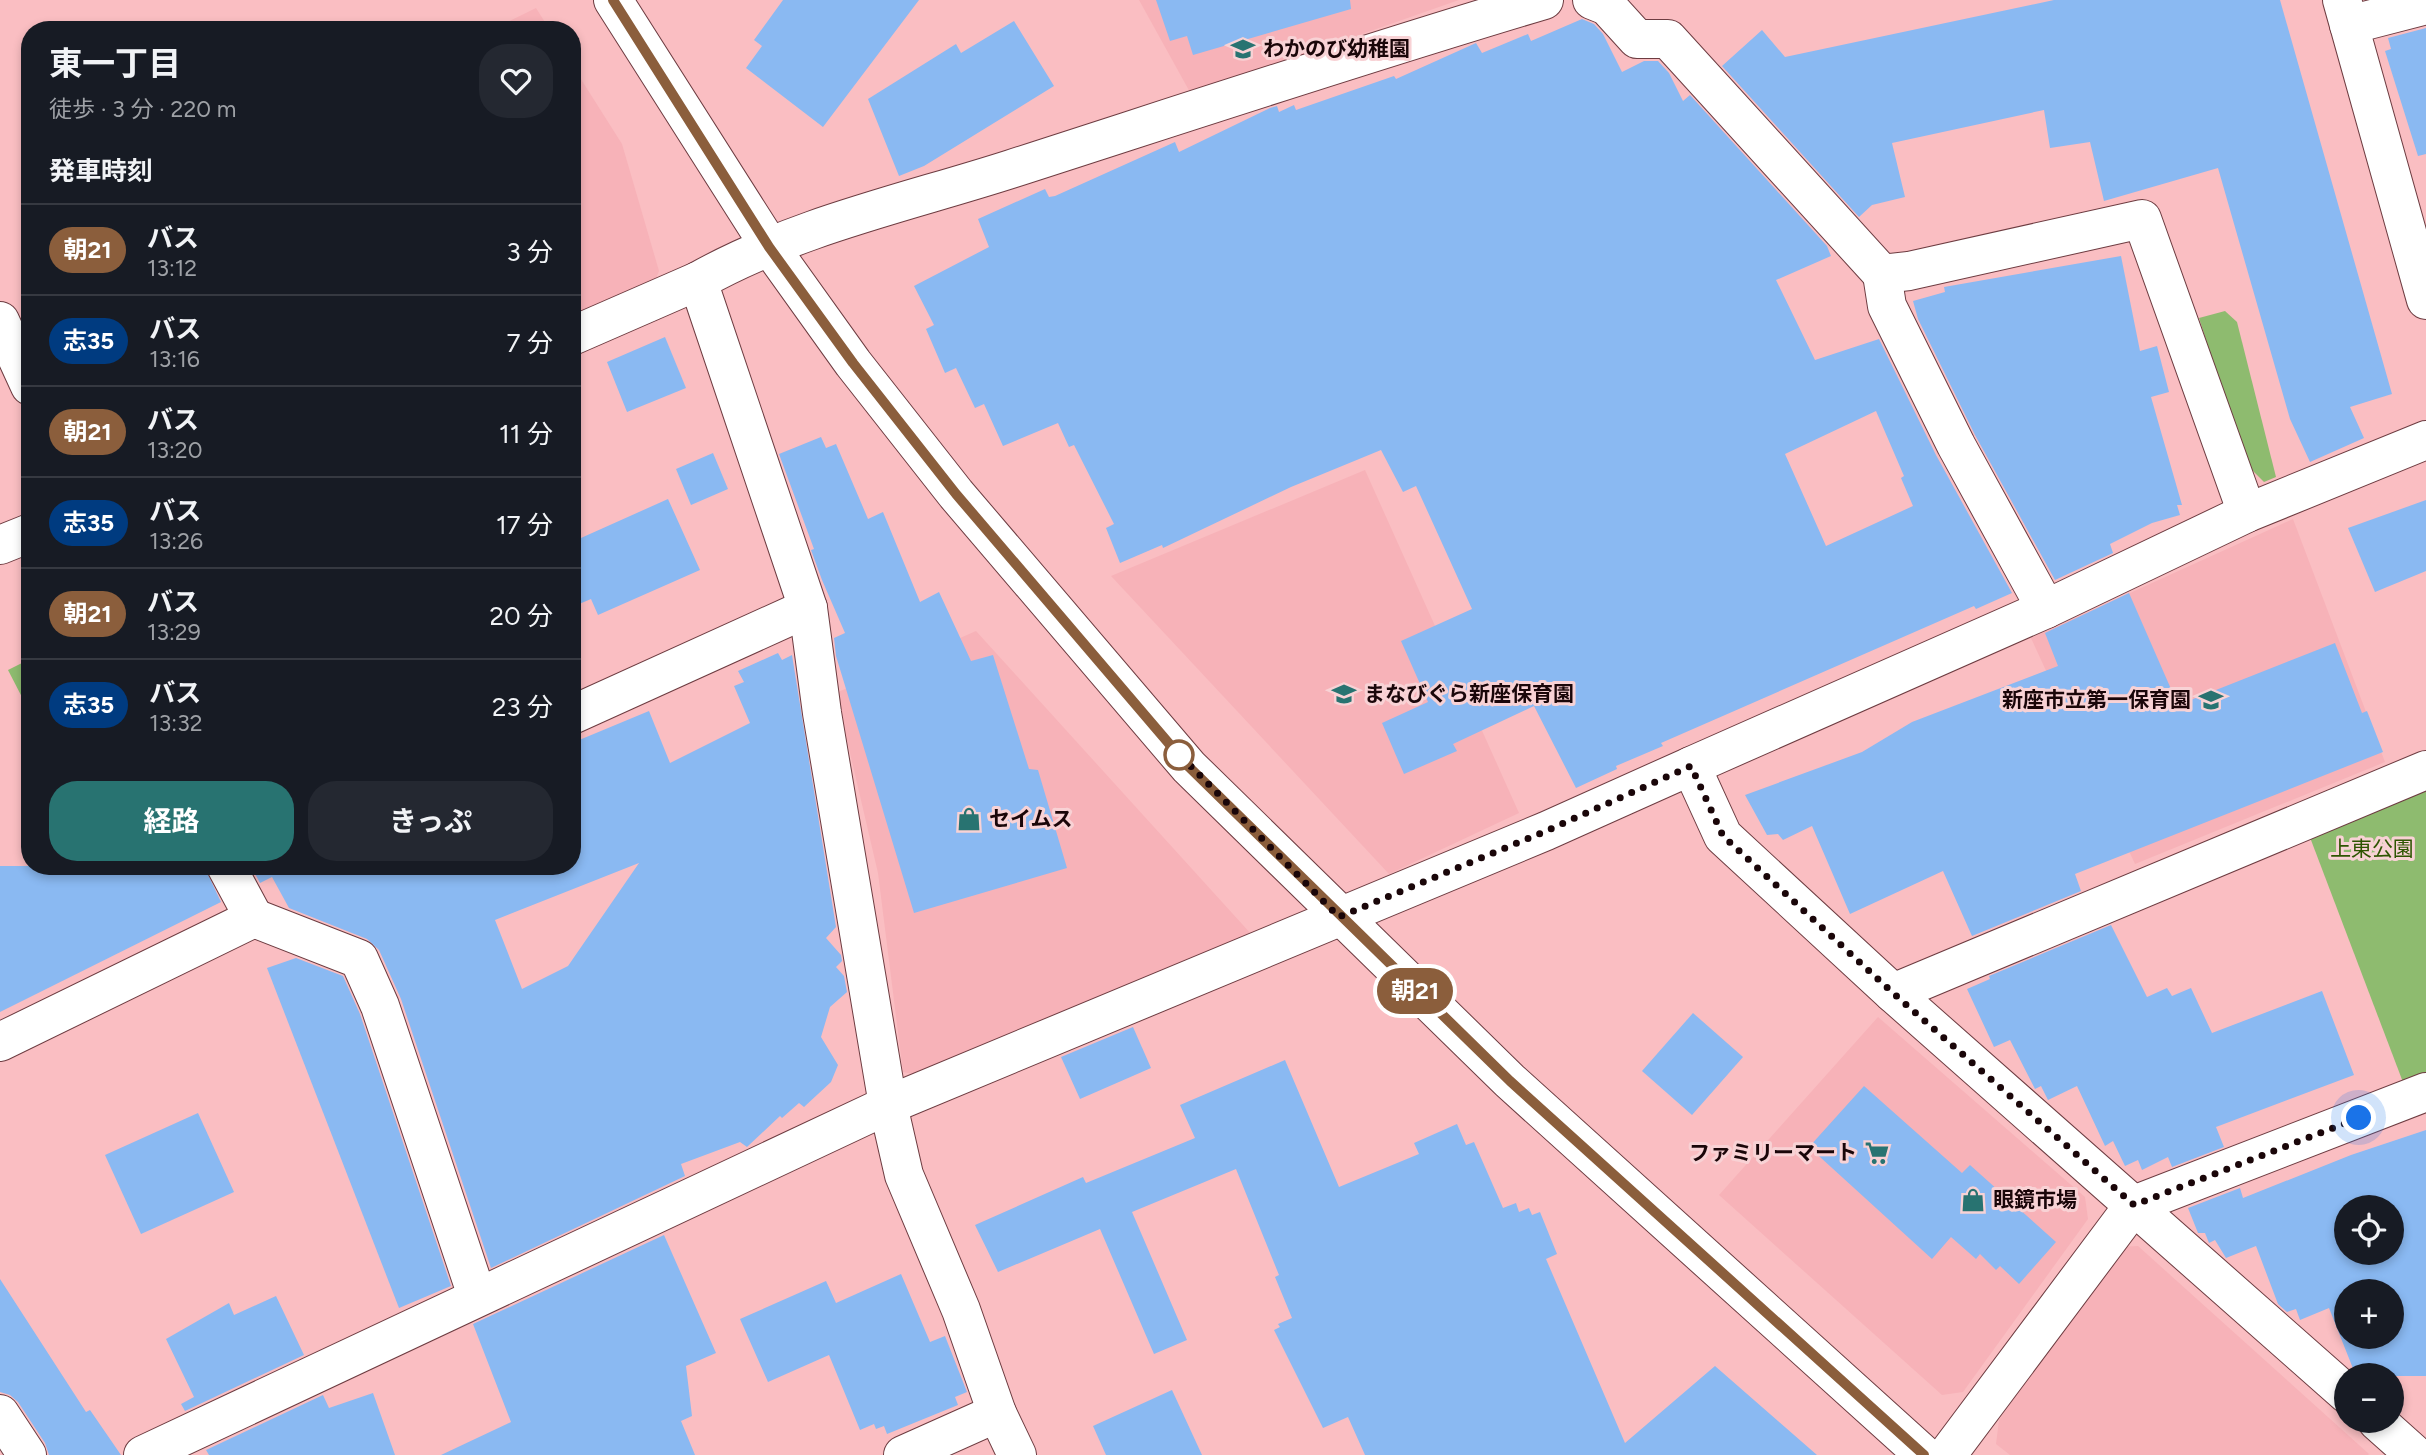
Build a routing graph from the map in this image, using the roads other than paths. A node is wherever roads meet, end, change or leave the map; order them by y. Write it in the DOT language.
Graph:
graph roads {
  1 [pos="613,0"];
  2 [pos="1544,0"];
  3 [pos="1592,0"];
  4 [pos="2426,5"];
  5 [pos="2346,12"];
  6 [pos="769,247"];
  7 [pos="1882,274"];
  8 [pos="698,281"];
  9 [pos="2426,300"];
  10 [pos="0,321"];
  11 [pos="581,332"];
  12 [pos="21,366"];
  13 [pos="2426,440"];
  14 [pos="2247,513"];
  15 [pos="21,537"];
  16 [pos="0,545"];
  17 [pos="808,608"];
  18 [pos="2046,609"];
  19 [pos="581,711"];
  20 [pos="1691,766"];
  21 [pos="2426,769"];
  22 [pos="231,875"];
  23 [pos="1339,917"];
  24 [pos="254,918"];
  25 [pos="1893,993"];
  26 [pos="0,1042"];
  27 [pos="2426,1092"];
  28 [pos="888,1105"];
  29 [pos="2134,1205"];
  30 [pos="477,1296"];
  31 [pos="2334,1382"];
  32 [pos="998,1413"];
  33 [pos="0,1414"];
  34 [pos="2394,1433"];
  35 [pos="2416,1448"];
  36 [pos="27,1455"];
  37 [pos="144,1455"];
  38 [pos="903,1455"];
  39 [pos="1017,1455"];
  40 [pos="1924,1455"];
  41 [pos="1947,1455"];
  1 -- 6 [label="street"];
  2 -- 6 [label="street"];
  3 -- 7 [label="street"];
  4 -- 5 [label="street"];
  5 -- 9 [label="street"];
  6 -- 8 [label="street"];
  6 -- 23 [label="street"];
  7 -- 14 [label="street"];
  7 -- 18 [label="street"];
  8 -- 11 [label="street"];
  8 -- 17 [label="street"];
  10 -- 12 [label="street"];
  13 -- 14 [label="street"];
  14 -- 18 [label="street"];
  15 -- 16 [label="street"];
  17 -- 19 [label="street"];
  17 -- 28 [label="street"];
  18 -- 20 [label="street"];
  20 -- 23 [label="street"];
  20 -- 25 [label="street"];
  21 -- 25 [label="street"];
  22 -- 24 [label="street"];
  23 -- 28 [label="street"];
  23 -- 40 [label="street"];
  24 -- 26 [label="street"];
  24 -- 30 [label="street"];
  25 -- 29 [label="street"];
  27 -- 29 [label="street"];
  28 -- 30 [label="street"];
  28 -- 32 [label="street"];
  29 -- 31 [label="street"];
  29 -- 41 [label="street"];
  30 -- 37 [label="street"];
  32 -- 38 [label="street"];
  32 -- 39 [label="street"];
  33 -- 36 [label="street"];
  34 -- 35 [label="street"];
}
